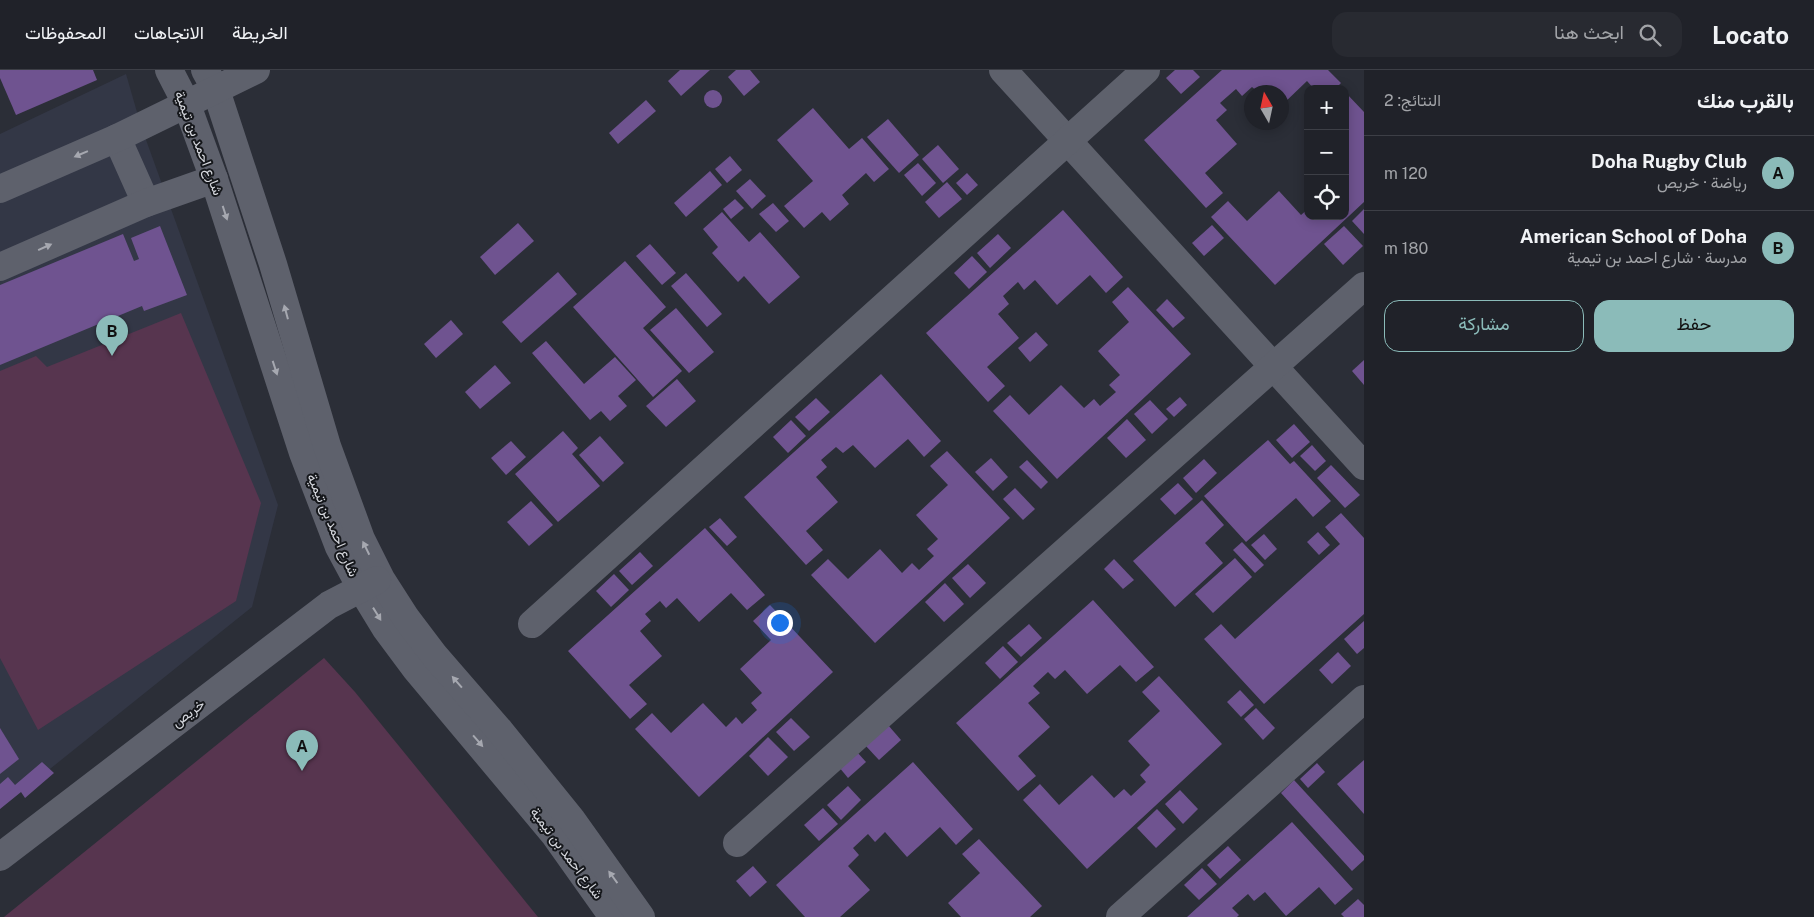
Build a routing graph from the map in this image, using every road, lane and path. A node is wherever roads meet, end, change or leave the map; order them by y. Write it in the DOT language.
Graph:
graph roads {
  1 [pos="169,70"];
  2 [pos="256,70"];
  3 [pos="1003,70"];
  4 [pos="1146,70"];
  5 [pos="210,80"];
  6 [pos="187,105"];
  7 [pos="117,138"];
  8 [pos="1068,142"];
  9 [pos="214,178"];
  10 [pos="0,189"];
  11 [pos="146,203"];
  12 [pos="0,267"];
  13 [pos="1364,286"];
  14 [pos="1275,366"];
  15 [pos="1364,466"];
  16 [pos="371,584"];
  17 [pos="532,624"];
  18 [pos="1364,699"];
  19 [pos="737,843"];
  20 [pos="0,857"];
  21 [pos="614,917"];
  22 [pos="641,917"];
  23 [pos="1120,917"];
  1 -- 6 [label="street, شارع احمد بن تيمية"];
  2 -- 5 [label="street"];
  3 -- 8 [label="street"];
  4 -- 8 [label="street"];
  5 -- 6 [label="street"];
  16 -- 5 [label="street, شارع احمد بن تيمية, one-way"];
  6 -- 7 [label="street"];
  6 -- 9 [label="street, شارع احمد بن تيمية"];
  7 -- 10 [label="street, one-way"];
  7 -- 11 [label="street"];
  8 -- 14 [label="street"];
  8 -- 17 [label="street"];
  9 -- 11 [label="street"];
  9 -- 16 [label="street, شارع احمد بن تيمية, one-way"];
  12 -- 11 [label="street, one-way"];
  13 -- 14 [label="street"];
  14 -- 15 [label="street"];
  14 -- 19 [label="street"];
  16 -- 20 [label="street, خريص"];
  16 -- 21 [label="street, شارع احمد بن تيمية, one-way"];
  22 -- 16 [label="street, شارع احمد بن تيمية, one-way"];
  18 -- 23 [label="street"];
}
